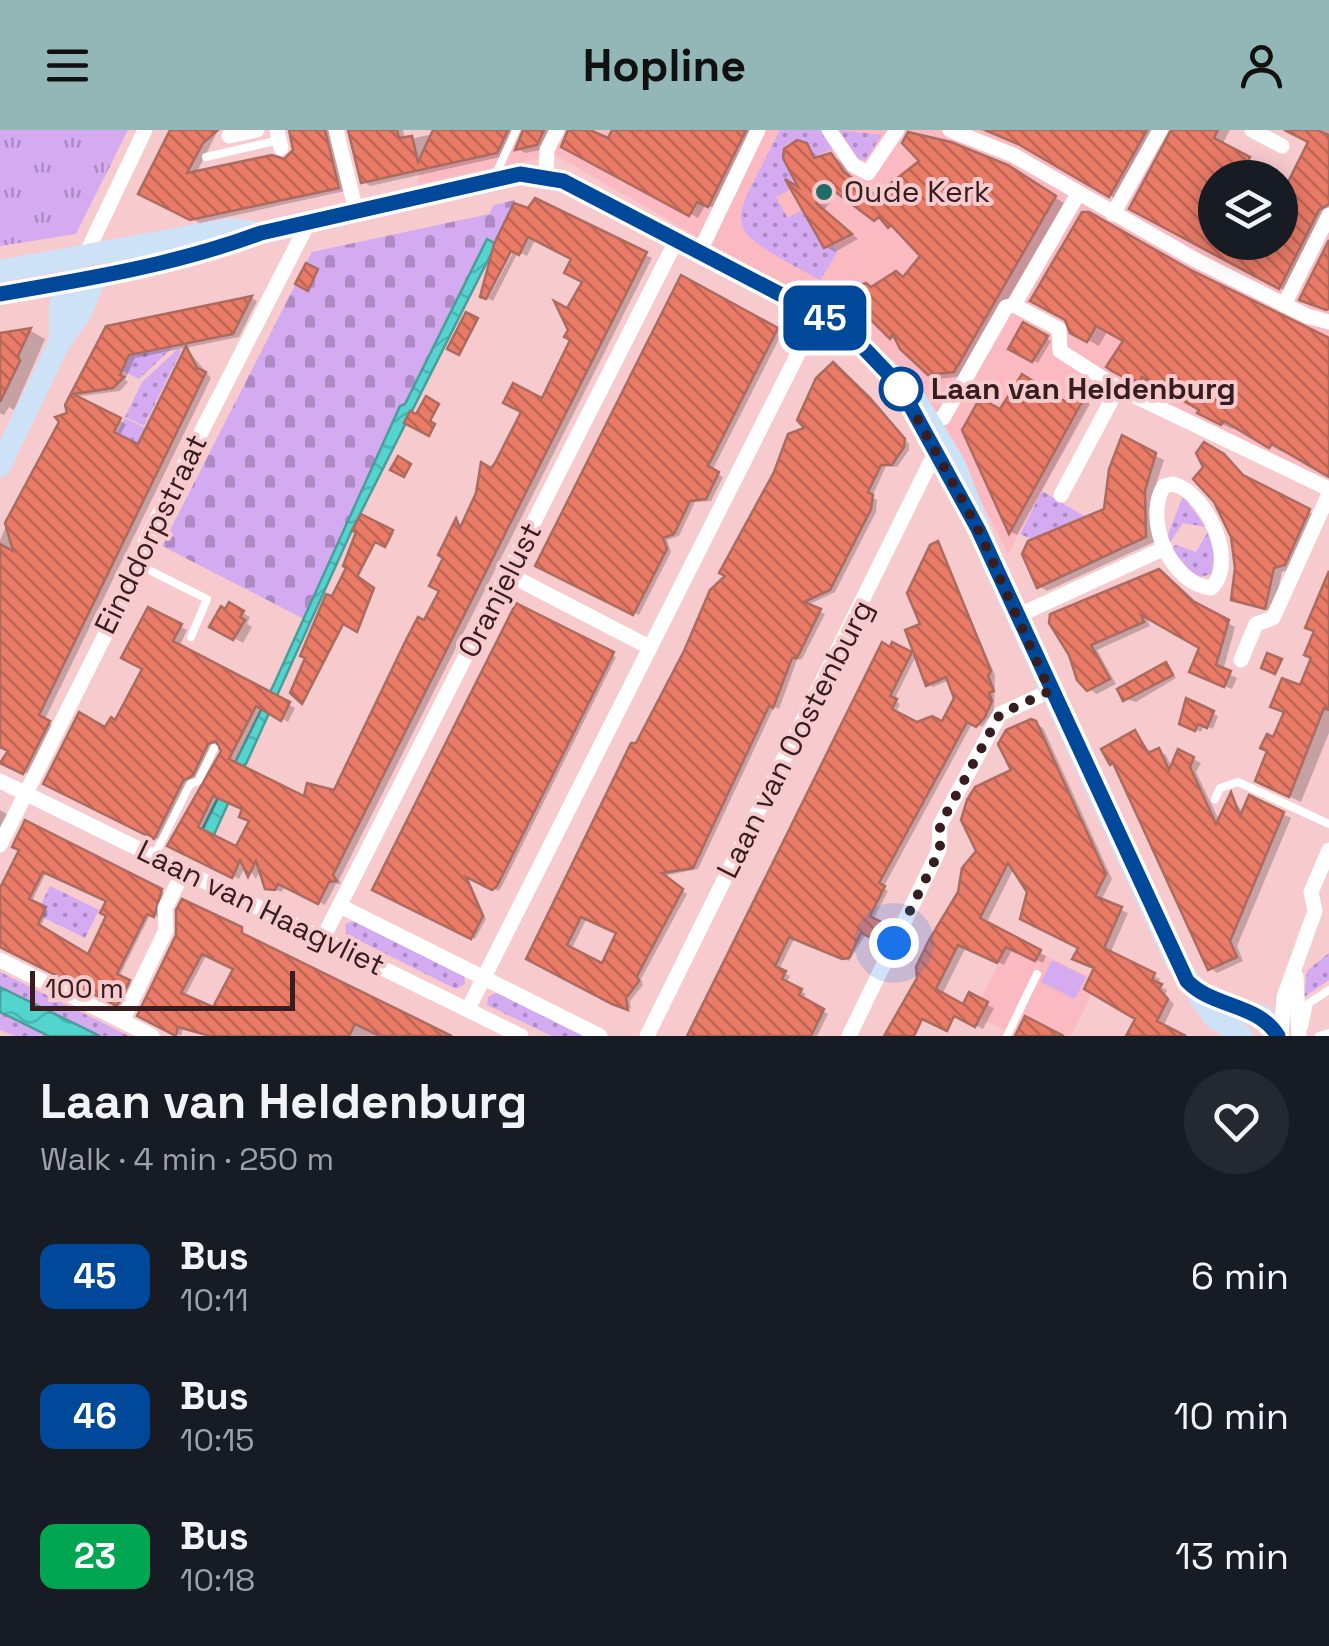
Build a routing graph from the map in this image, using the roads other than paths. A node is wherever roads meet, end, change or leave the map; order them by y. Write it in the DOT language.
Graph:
graph roads {
  1 [pos="145,130"];
  2 [pos="257,130"];
  3 [pos="516,130"];
  4 [pos="557,130"];
  5 [pos="758,130"];
  6 [pos="829,130"];
  7 [pos="897,130"];
  8 [pos="950,130"];
  9 [pos="1160,130"];
  10 [pos="1252,130"];
  11 [pos="229,136"];
  12 [pos="339,136"];
  13 [pos="279,139"];
  14 [pos="1282,146"];
  15 [pos="206,157"];
  16 [pos="546,176"];
  17 [pos="494,180"];
  18 [pos="1078,194"];
  19 [pos="356,212"];
  20 [pos="1113,214"];
  21 [pos="1329,215"];
  22 [pos="302,223"];
  23 [pos="677,239"];
  24 [pos="700,251"];
  25 [pos="90,267"];
  26 [pos="0,271"];
  27 [pos="68,283"];
  28 [pos="0,294"];
  29 [pos="1014,305"];
  30 [pos="1284,305"];
  31 [pos="818,314"];
  32 [pos="1329,322"];
  33 [pos="60,341"];
  34 [pos="1118,388"];
  35 [pos="926,424"];
  36 [pos="948,464"];
  37 [pos="0,466"];
  38 [pos="1329,491"];
  39 [pos="1061,495"];
  40 [pos="1164,548"];
  41 [pos="140,565"];
  42 [pos="508,574"];
  43 [pos="1016,616"];
  44 [pos="190,637"];
  45 [pos="649,647"];
  46 [pos="1241,660"];
  47 [pos="1050,691"];
  48 [pos="214,748"];
  49 [pos="0,781"];
  50 [pos="26,793"];
  51 [pos="1214,799"];
  52 [pos="1329,824"];
  53 [pos="0,845"];
  54 [pos="1329,850"];
  55 [pos="154,857"];
  56 [pos="184,871"];
  57 [pos="340,906"];
  58 [pos="1322,914"];
  59 [pos="322,940"];
  60 [pos="0,960"];
  61 [pos="1296,966"];
  62 [pos="1038,974"];
  63 [pos="484,977"];
  64 [pos="1329,990"];
  65 [pos="1202,996"];
  66 [pos="468,1009"];
  67 [pos="122,1021"];
  68 [pos="1329,1034"];
  69 [pos="152,1036"];
  70 [pos="521,1036"];
  71 [pos="600,1036"];
  72 [pos="647,1036"];
  73 [pos="849,1036"];
  74 [pos="1007,1036"];
  75 [pos="1242,1036"];
  76 [pos="1279,1036"];
  77 [pos="1301,1036"];
  78 [pos="1319,1036"];
  1 -- 25 [label="street"];
  2 -- 11 [label="street"];
  3 -- 17 [label="lane"];
  4 -- 16 [label="street"];
  5 -- 24 [label="street"];
  6 -- 7 [label="street"];
  8 -- 18 [label="street"];
  9 -- 20 [label="street"];
  10 -- 14 [label="street"];
  12 -- 19 [label="street"];
  13 -- 15 [label="lane"];
  16 -- 17 [label="street"];
  16 -- 23 [label="street"];
  17 -- 19 [label="street"];
  18 -- 20 [label="street"];
  18 -- 29 [label="street"];
  19 -- 22 [label="street"];
  20 -- 30 [label="street"];
  21 -- 30 [label="street"];
  22 -- 25 [label="street"];
  22 -- 41 [label="street, Einddorpstraat"];
  23 -- 24 [label="street"];
  23 -- 42 [label="street, Oranjelust"];
  24 -- 31 [label="street"];
  25 -- 26 [label="street"];
  25 -- 27 [label="street"];
  25 -- 33 [label="street"];
  27 -- 28 [label="street"];
  27 -- 33 [label="street"];
  29 -- 34 [label="street"];
  29 -- 35 [label="street"];
  30 -- 32 [label="street"];
  31 -- 35 [label="street"];
  31 -- 45 [label="street"];
  33 -- 37 [label="street"];
  34 -- 38 [label="street"];
  34 -- 39 [label="street"];
  35 -- 36 [label="street"];
  36 -- 43 [label="street"];
  36 -- 72 [label="street, Laan van Oostenburg"];
  38 -- 46 [label="street"];
  40 -- 40 [label="street"];
  40 -- 43 [label="street"];
  41 -- 44 [label="lane"];
  41 -- 50 [label="street, Einddorpstraat"];
  42 -- 45 [label="street"];
  42 -- 57 [label="street, Oranjelust"];
  43 -- 47 [label="street"];
  45 -- 63 [label="street"];
  47 -- 65 [label="street"];
  47 -- 73 [label="street"];
  48 -- 55 [label="lane"];
  49 -- 50 [label="street, Laan van Haagvliet"];
  50 -- 53 [label="street, Einddorpstraat"];
  50 -- 55 [label="street, Laan van Haagvliet"];
  51 -- 52 [label="lane"];
  54 -- 58 [label="street"];
  55 -- 56 [label="street, Laan van Haagvliet"];
  56 -- 59 [label="street, Laan van Haagvliet"];
  56 -- 67 [label="street"];
  57 -- 59 [label="street, Oranjelust"];
  57 -- 63 [label="street, Laan van Haagvliet"];
  58 -- 61 [label="street"];
  59 -- 66 [label="street, Laan van Haagvliet"];
  60 -- 67 [label="street"];
  61 -- 76 [label="street"];
  61 -- 77 [label="street"];
  62 -- 74 [label="lane"];
  63 -- 66 [label="street"];
  63 -- 71 [label="street, Laan van Haagvliet"];
  64 -- 77 [label="lane"];
  65 -- 75 [label="street"];
  65 -- 76 [label="street"];
  66 -- 70 [label="street, Laan van Haagvliet"];
  67 -- 69 [label="street"];
  68 -- 78 [label="lane"];
}
